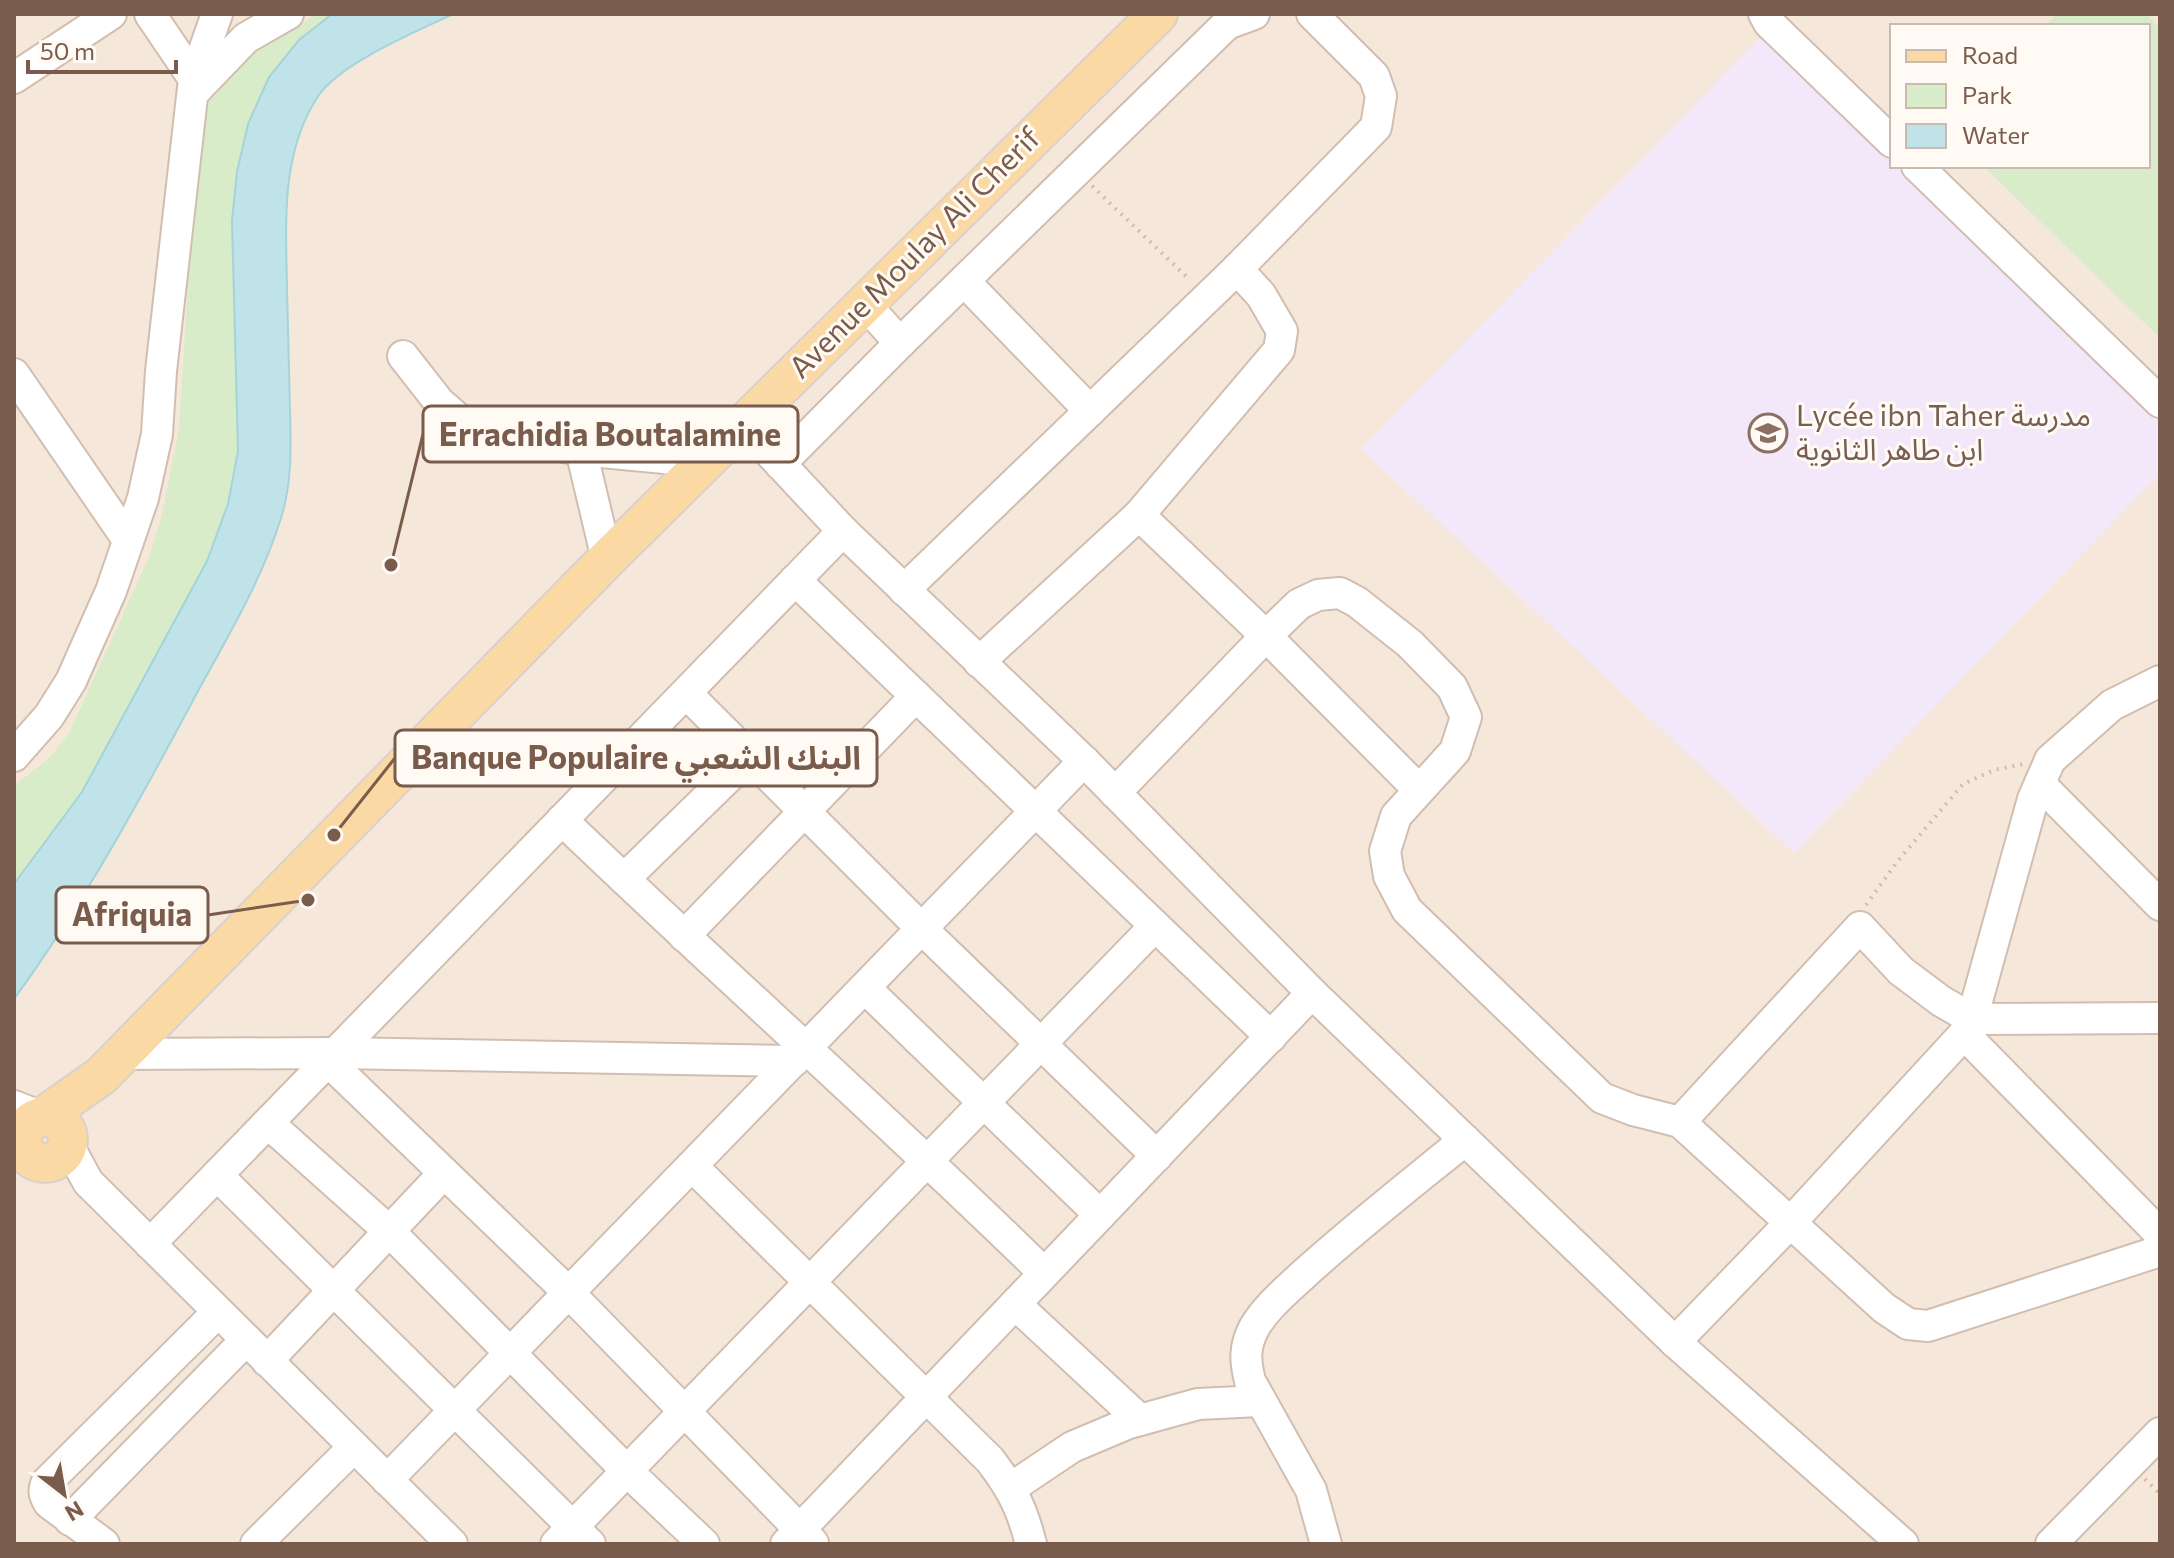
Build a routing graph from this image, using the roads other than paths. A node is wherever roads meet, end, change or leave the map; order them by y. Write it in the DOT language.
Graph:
graph roads {
  1 [pos="111,14"];
  2 [pos="150,14"];
  3 [pos="217,14"];
  4 [pos="288,14"];
  5 [pos="1158,14"];
  6 [pos="1254,14"];
  7 [pos="1312,14"];
  8 [pos="1764,14"];
  9 [pos="14,78"];
  10 [pos="194,86"];
  11 [pos="1890,140"];
  12 [pos="1919,168"];
  13 [pos="1237,269"];
  14 [pos="964,281"];
  15 [pos="864,303"];
  16 [pos="900,343"];
  17 [pos="403,356"];
  18 [pos="14,374"];
  19 [pos="2160,402"];
  20 [pos="1090,411"];
  21 [pos="742,423"];
  22 [pos="581,450"];
  23 [pos="706,462"];
  24 [pos="780,464"];
  25 [pos="1139,515"];
  26 [pos="843,531"];
  27 [pos="128,540"];
  28 [pos="607,559"];
  29 [pos="795,580"];
  30 [pos="904,590"];
  31 [pos="1266,636"];
  32 [pos="979,662"];
  33 [pos="2160,681"];
  34 [pos="686,693"];
  35 [pos="916,696"];
  36 [pos="16,750"];
  37 [pos="749,757"];
  38 [pos="1084,761"];
  39 [pos="2045,772"];
  40 [pos="1418,789"];
  41 [pos="1115,793"];
  42 [pos="804,811"];
  43 [pos="1036,811"];
  44 [pos="562,820"];
  45 [pos="624,879"];
  46 [pos="2160,905"];
  47 [pos="1155,926"];
  48 [pos="922,929"];
  49 [pos="684,936"];
  50 [pos="865,988"];
  51 [pos="1312,993"];
  52 [pos="2160,1018"];
  53 [pos="1968,1026"];
  54 [pos="1271,1037"];
  55 [pos="1042,1043"];
  56 [pos="799,1055"];
  57 [pos="332,1057"];
  58 [pos="111,1065"];
  59 [pos="983,1103"];
  60 [pos="1680,1122"];
  61 [pos="268,1123"];
  62 [pos="37,1138"];
  63 [pos="1465,1140"];
  64 [pos="1157,1156"];
  65 [pos="929,1160"];
  66 [pos="692,1166"];
  67 [pos="444,1173"];
  68 [pos="217,1175"];
  69 [pos="14,1188"];
  70 [pos="1100,1215"];
  71 [pos="1791,1222"];
  72 [pos="389,1231"];
  73 [pos="2160,1234"];
  74 [pos="150,1244"];
  75 [pos="2160,1251"];
  76 [pos="1044,1273"];
  77 [pos="810,1282"];
  78 [pos="333,1290"];
  79 [pos="569,1293"];
  80 [pos="1015,1304"];
  81 [pos="218,1312"];
  82 [pos="1675,1342"];
  83 [pos="257,1351"];
  84 [pos="510,1353"];
  85 [pos="927,1396"];
  86 [pos="1259,1401"];
  87 [pos="456,1410"];
  88 [pos="684,1412"];
  89 [pos="112,1417"];
  90 [pos="1140,1420"];
  91 [pos="2160,1433"];
  92 [pos="145,1444"];
  93 [pos="354,1447"];
  94 [pos="627,1471"];
  95 [pos="387,1480"];
  96 [pos="1011,1488"];
  97 [pos="70,1520"];
  98 [pos="1870,1532"];
  99 [pos="573,1538"];
  100 [pos="800,1539"];
  101 [pos="104,1544"];
  102 [pos="256,1544"];
  103 [pos="452,1544"];
  104 [pos="704,1544"];
  105 [pos="1031,1544"];
  106 [pos="1326,1544"];
  107 [pos="1903,1544"];
  108 [pos="2051,1544"];
  1 -- 9 [label="street"];
  2 -- 10 [label="street"];
  3 -- 10 [label="street"];
  4 -- 10 [label="street"];
  5 -- 15 [label="main road, Avenue Moulay Ali Cherif"];
  6 -- 14 [label="street"];
  7 -- 13 [label="street"];
  8 -- 11 [label="street"];
  10 -- 27 [label="street"];
  12 -- 19 [label="street"];
  13 -- 20 [label="street"];
  13 -- 25 [label="street"];
  14 -- 16 [label="street"];
  14 -- 20 [label="street"];
  15 -- 16 [label="street"];
  15 -- 21 [label="main road, Avenue Moulay Ali Cherif"];
  16 -- 24 [label="street"];
  17 -- 22 [label="street"];
  18 -- 27 [label="street"];
  20 -- 30 [label="street"];
  21 -- 23 [label="main road, Avenue Moulay Ali Cherif"];
  21 -- 24 [label="street"];
  22 -- 23 [label="street"];
  22 -- 28 [label="street"];
  23 -- 28 [label="main road, Avenue Moulay Ali Cherif"];
  24 -- 26 [label="street"];
  25 -- 31 [label="street"];
  25 -- 32 [label="street"];
  26 -- 29 [label="street"];
  26 -- 30 [label="street"];
  27 -- 36 [label="street"];
  28 -- 58 [label="main road, Avenue Moulay Ali Cherif"];
  29 -- 34 [label="street"];
  29 -- 35 [label="street"];
  30 -- 32 [label="street"];
  31 -- 40 [label="street"];
  31 -- 40 [label="street"];
  31 -- 41 [label="street"];
  32 -- 38 [label="street"];
  33 -- 39 [label="street"];
  34 -- 37 [label="street"];
  34 -- 44 [label="street"];
  35 -- 42 [label="street"];
  35 -- 43 [label="street"];
  37 -- 42 [label="street"];
  37 -- 45 [label="street"];
  38 -- 41 [label="street"];
  38 -- 43 [label="street"];
  39 -- 46 [label="street"];
  39 -- 53 [label="street"];
  40 -- 60 [label="street"];
  41 -- 51 [label="street"];
  42 -- 48 [label="street"];
  42 -- 49 [label="street"];
  43 -- 47 [label="street"];
  43 -- 48 [label="street"];
  44 -- 45 [label="street"];
  44 -- 57 [label="street"];
  45 -- 49 [label="street"];
  47 -- 54 [label="street"];
  47 -- 55 [label="street"];
  48 -- 50 [label="street"];
  48 -- 55 [label="street"];
  49 -- 56 [label="street"];
  50 -- 56 [label="street"];
  50 -- 59 [label="street"];
  51 -- 54 [label="street"];
  51 -- 63 [label="street"];
  52 -- 53 [label="street"];
  53 -- 60 [label="street"];
  53 -- 71 [label="street"];
  53 -- 73 [label="street"];
  54 -- 64 [label="street"];
  55 -- 59 [label="street"];
  55 -- 64 [label="street"];
  56 -- 57 [label="street"];
  56 -- 65 [label="street"];
  56 -- 66 [label="street"];
  57 -- 58 [label="street"];
  57 -- 61 [label="street"];
  57 -- 67 [label="street"];
  58 -- 62 [label="main road, Avenue Moulay Ali Cherif"];
  59 -- 65 [label="street"];
  59 -- 70 [label="street"];
  60 -- 71 [label="street"];
  61 -- 68 [label="street"];
  61 -- 72 [label="street"];
  62 -- 69 [label="main road"];
  62 -- 74 [label="street"];
  63 -- 82 [label="street"];
  63 -- 86 [label="street"];
  64 -- 70 [label="street"];
  65 -- 76 [label="street"];
  65 -- 77 [label="street"];
  66 -- 77 [label="street"];
  66 -- 79 [label="street"];
  67 -- 72 [label="street"];
  67 -- 79 [label="street"];
  68 -- 74 [label="street"];
  68 -- 78 [label="street"];
  70 -- 76 [label="street"];
  71 -- 75 [label="street"];
  71 -- 82 [label="street"];
  72 -- 78 [label="street"];
  72 -- 84 [label="street"];
  74 -- 81 [label="street"];
  76 -- 80 [label="street"];
  77 -- 85 [label="street"];
  77 -- 88 [label="street"];
  78 -- 83 [label="street"];
  78 -- 87 [label="street"];
  79 -- 84 [label="street"];
  79 -- 88 [label="street"];
  80 -- 85 [label="street"];
  80 -- 90 [label="street"];
  81 -- 83 [label="street"];
  81 -- 89 [label="street"];
  82 -- 98 [label="street"];
  83 -- 92 [label="street"];
  83 -- 93 [label="street"];
  84 -- 87 [label="street"];
  84 -- 94 [label="street"];
  85 -- 96 [label="street"];
  85 -- 100 [label="street"];
  86 -- 90 [label="street"];
  86 -- 106 [label="street"];
  87 -- 95 [label="street"];
  87 -- 99 [label="street"];
  88 -- 94 [label="street"];
  88 -- 100 [label="street"];
  89 -- 92 [label="street"];
  89 -- 97 [label="street"];
  90 -- 96 [label="street"];
  91 -- 108 [label="street"];
  92 -- 97 [label="street"];
  93 -- 95 [label="street"];
  93 -- 102 [label="street"];
  94 -- 99 [label="street"];
  94 -- 104 [label="street"];
  95 -- 103 [label="street"];
  96 -- 105 [label="street"];
  97 -- 101 [label="street"];
  98 -- 107 [label="street"];
}
